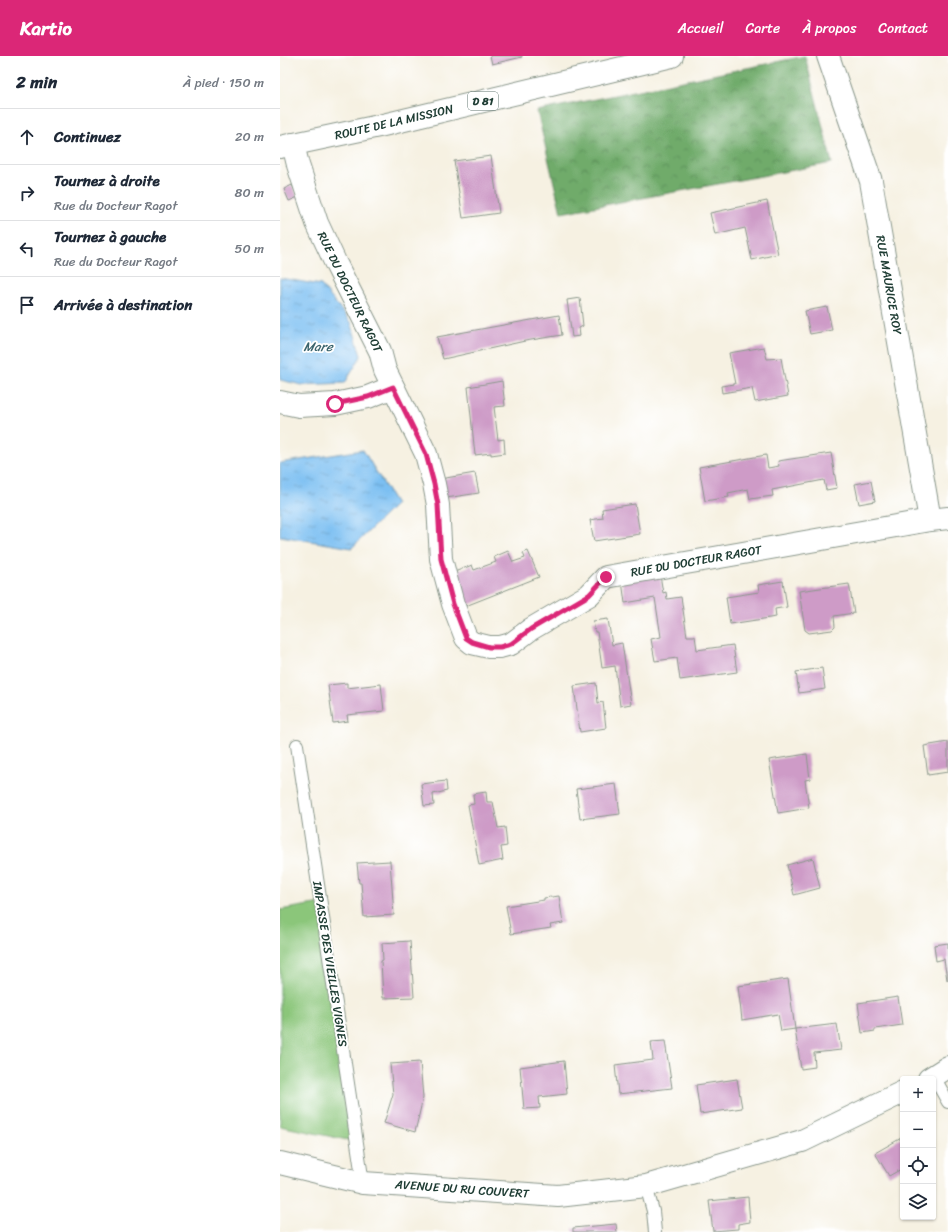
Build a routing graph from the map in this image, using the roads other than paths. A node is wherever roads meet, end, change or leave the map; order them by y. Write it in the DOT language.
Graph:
graph roads {
  1 [pos="672,56"];
  2 [pos="828,56"];
  3 [pos="286,145"];
  4 [pos="393,387"];
  5 [pos="280,402"];
  6 [pos="939,519"];
  7 [pos="297,745"];
  8 [pos="937,1074"];
  9 [pos="900,1093"];
  10 [pos="948,1102"];
  11 [pos="280,1163"];
  12 [pos="363,1183"];
  13 [pos="646,1186"];
  14 [pos="655,1232"];
  1 -- 3 [label="street, ROUTE DE LA MISSION / D 81"];
  2 -- 6 [label="street, RUE MAURICE ROY"];
  3 -- 4 [label="street, RUE DU DOCTEUR RAGOT"];
  4 -- 5 [label="street"];
  4 -- 6 [label="street, RUE DU DOCTEUR RAGOT"];
  7 -- 12 [label="lane, IMPASSE DES VIEILLES VIGNES"];
  8 -- 10 [label="lane"];
  9 -- 13 [label="street, AVENUE DU RU COUVERT"];
  11 -- 12 [label="street, AVENUE DU RU COUVERT"];
  12 -- 13 [label="street, AVENUE DU RU COUVERT"];
  13 -- 14 [label="lane"];
}
